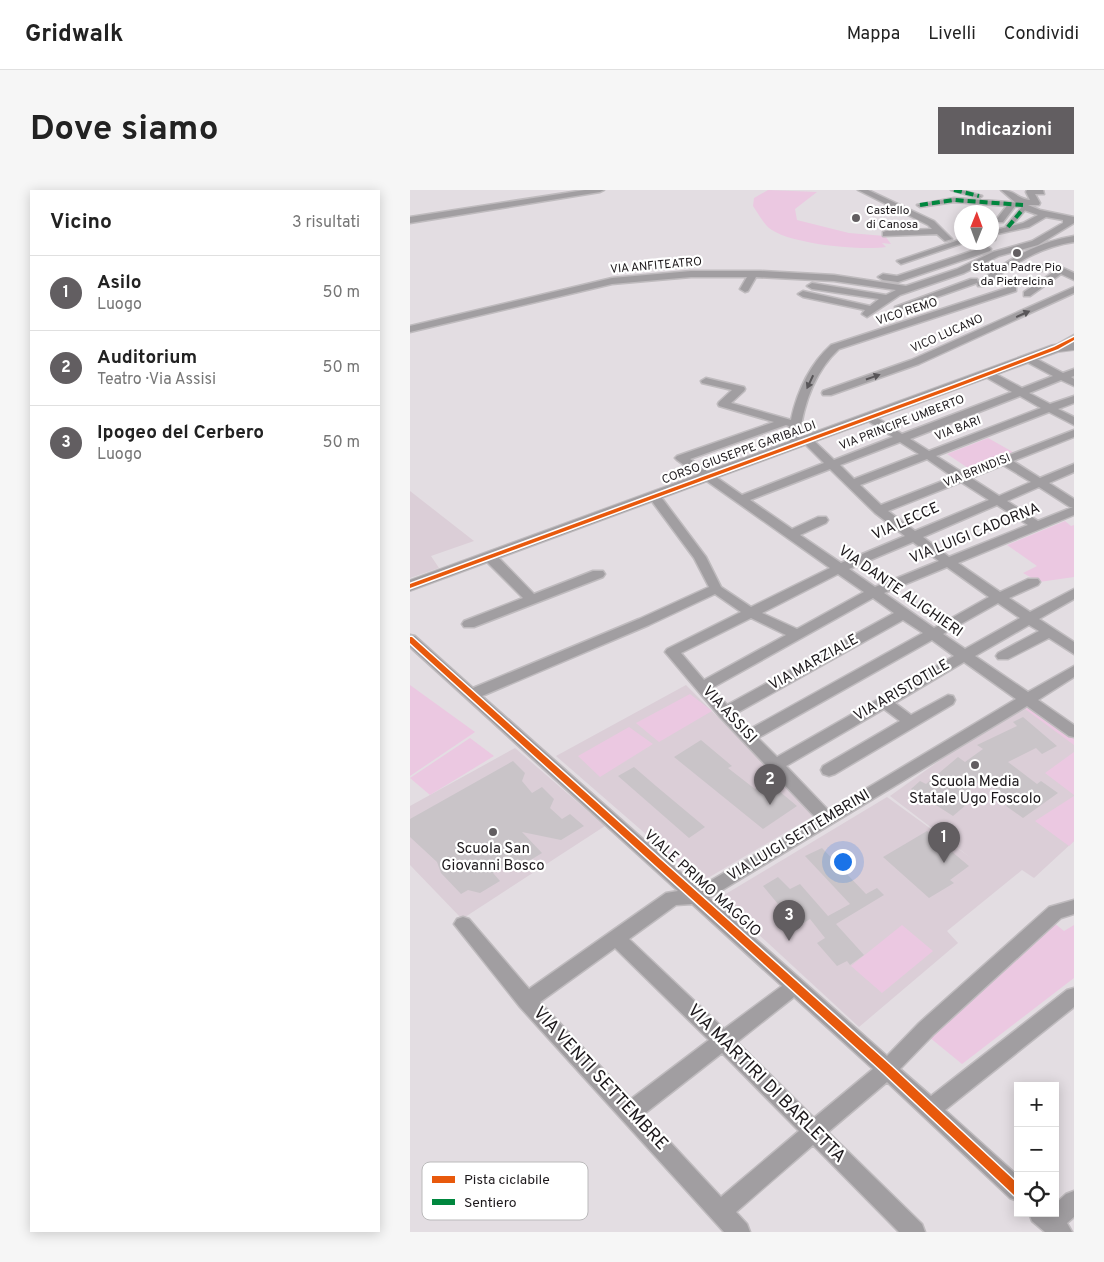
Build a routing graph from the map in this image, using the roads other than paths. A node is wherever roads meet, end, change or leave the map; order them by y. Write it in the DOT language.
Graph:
graph roads {
  1 [pos="600,190"];
  2 [pos="862,190"];
  3 [pos="954,190"];
  4 [pos="1004,190"];
  5 [pos="1039,190"];
  6 [pos="979,196"];
  7 [pos="960,200"];
  8 [pos="995,204"];
  9 [pos="920,205"];
  10 [pos="1012,205"];
  11 [pos="1022,205"];
  12 [pos="905,210"];
  13 [pos="1044,214"];
  14 [pos="410,220"];
  15 [pos="1000,220"];
  16 [pos="1070,222"];
  17 [pos="1008,227"];
  18 [pos="938,231"];
  19 [pos="999,232"];
  20 [pos="1074,232"];
  21 [pos="886,234"];
  22 [pos="914,234"];
  23 [pos="954,237"];
  24 [pos="1048,238"];
  25 [pos="948,239"];
  26 [pos="1074,239"];
  27 [pos="1061,240"];
  28 [pos="954,244"];
  29 [pos="1029,247"];
  30 [pos="964,250"];
  31 [pos="957,273"];
  32 [pos="698,274"];
  33 [pos="753,274"];
  34 [pos="824,274"];
  35 [pos="898,275"];
  36 [pos="1074,276"];
  37 [pos="981,284"];
  38 [pos="716,285"];
  39 [pos="812,286"];
  40 [pos="745,289"];
  41 [pos="908,289"];
  42 [pos="1012,289"];
  43 [pos="1074,290"];
  44 [pos="1027,294"];
  45 [pos="886,300"];
  46 [pos="905,312"];
  47 [pos="881,322"];
  48 [pos="918,322"];
  49 [pos="410,329"];
  50 [pos="1069,345"];
  51 [pos="1029,359"];
  52 [pos="1074,372"];
  53 [pos="988,374"];
  54 [pos="1062,376"];
  55 [pos="706,381"];
  56 [pos="1074,383"];
  57 [pos="1021,392"];
  58 [pos="827,393"];
  59 [pos="1074,398"];
  60 [pos="1049,408"];
  61 [pos="869,417"];
  62 [pos="1074,422"];
  63 [pos="790,423"];
  64 [pos="1074,433"];
  65 [pos="900,437"];
  66 [pos="802,442"];
  67 [pos="928,456"];
  68 [pos="1003,460"];
  69 [pos="830,464"];
  70 [pos="1074,468"];
  71 [pos="707,477"];
  72 [pos="962,477"];
  73 [pos="1040,482"];
  74 [pos="852,484"];
  75 [pos="654,496"];
  76 [pos="739,500"];
  77 [pos="997,500"];
  78 [pos="1074,504"];
  79 [pos="879,510"];
  80 [pos="1074,511"];
  81 [pos="822,520"];
  82 [pos="1037,526"];
  83 [pos="790,535"];
  84 [pos="914,536"];
  85 [pos="490,557"];
  86 [pos="948,562"];
  87 [pos="838,570"];
  88 [pos="598,574"];
  89 [pos="1033,582"];
  90 [pos="410,586"];
  91 [pos="716,589"];
  92 [pos="872,593"];
  93 [pos="1074,593"];
  94 [pos="999,597"];
  95 [pos="530,599"];
  96 [pos="751,613"];
  97 [pos="903,614"];
  98 [pos="1029,618"];
  99 [pos="469,624"];
  100 [pos="1050,632"];
  101 [pos="796,634"];
  102 [pos="932,634"];
  103 [pos="410,639"];
  104 [pos="1074,649"];
  105 [pos="672,652"];
  106 [pos="963,656"];
  107 [pos="1002,656"];
  108 [pos="1074,671"];
  109 [pos="703,687"];
  110 [pos="470,695"];
  111 [pos="1026,699"];
  112 [pos="948,700"];
  113 [pos="884,702"];
  114 [pos="725,712"];
  115 [pos="911,722"];
  116 [pos="1074,732"];
  117 [pos="750,736"];
  118 [pos="776,765"];
  119 [pos="829,770"];
  120 [pos="828,820"];
  121 [pos="696,897"];
  122 [pos="1074,907"];
  123 [pos="463,924"];
  124 [pos="616,938"];
  125 [pos="795,986"];
  126 [pos="1074,996"];
  127 [pos="527,1001"];
  128 [pos="723,1041"];
  129 [pos="888,1069"];
  130 [pos="930,1109"];
  131 [pos="630,1112"];
  132 [pos="814,1132"];
  133 [pos="1014,1188"];
  134 [pos="1074,1202"];
  135 [pos="721,1211"];
  136 [pos="1051,1223"];
  137 [pos="739,1232"];
  138 [pos="914,1232"];
  1 -- 14 [label="street"];
  2 -- 12 [label="street"];
  3 -- 6 [label="street"];
  3 -- 7 [label="street"];
  4 -- 11 [label="street"];
  5 -- 11 [label="street"];
  7 -- 8 [label="street"];
  7 -- 9 [label="street"];
  8 -- 10 [label="street"];
  9 -- 12 [label="street"];
  10 -- 11 [label="street"];
  10 -- 15 [label="street"];
  11 -- 13 [label="street"];
  11 -- 17 [label="street"];
  12 -- 18 [label="street"];
  12 -- 22 [label="street"];
  13 -- 16 [label="street"];
  13 -- 17 [label="street"];
  16 -- 24 [label="street"];
  17 -- 19 [label="street"];
  18 -- 22 [label="street"];
  18 -- 25 [label="street"];
  20 -- 27 [label="street"];
  21 -- 22 [label="street"];
  23 -- 25 [label="street"];
  24 -- 27 [label="street"];
  24 -- 29 [label="street"];
  25 -- 28 [label="street"];
  26 -- 27 [label="street"];
  27 -- 29 [label="street"];
  29 -- 31 [label="street"];
  29 -- 35 [label="street"];
  29 -- 37 [label="street"];
  30 -- 35 [label="street"];
  31 -- 37 [label="street"];
  31 -- 41 [label="street"];
  32 -- 33 [label="street, VIA ANFITEATRO"];
  32 -- 38 [label="street"];
  32 -- 49 [label="street, VIA ANFITEATRO"];
  33 -- 34 [label="street, VIA ANFITEATRO"];
  33 -- 40 [label="street"];
  34 -- 35 [label="street"];
  34 -- 39 [label="street"];
  34 -- 41 [label="street, VIA ANFITEATRO"];
  36 -- 44 [label="street"];
  37 -- 46 [label="street"];
  37 -- 46 [label="street"];
  39 -- 45 [label="street"];
  39 -- 45 [label="street"];
  41 -- 45 [label="street"];
  42 -- 48 [label="street, VICO REMO"];
  58 -- 43 [label="street, VICO LUCANO, one-way"];
  45 -- 48 [label="street"];
  46 -- 47 [label="street"];
  48 -- 63 [label="street, VICO REMO, one-way"];
  50 -- 51 [label="street, CORSO GIUSEPPE GARIBALDI"];
  51 -- 53 [label="street, CORSO GIUSEPPE GARIBALDI"];
  51 -- 54 [label="street"];
  52 -- 54 [label="street, VIA PRINCIPE UMBERTO"];
  53 -- 57 [label="street"];
  53 -- 61 [label="street, CORSO GIUSEPPE GARIBALDI"];
  54 -- 56 [label="street"];
  54 -- 57 [label="street, VIA PRINCIPE UMBERTO"];
  55 -- 63 [label="street"];
  57 -- 60 [label="street"];
  57 -- 65 [label="street, VIA PRINCIPE UMBERTO"];
  59 -- 60 [label="street, VIA BARI"];
  60 -- 62 [label="street"];
  60 -- 67 [label="street, VIA BARI"];
  61 -- 65 [label="street"];
  61 -- 66 [label="street, CORSO GIUSEPPE GARIBALDI"];
  63 -- 66 [label="street"];
  63 -- 71 [label="street, VIA DANTE ALIGHIERI"];
  64 -- 68 [label="street, VIA BRINDISI"];
  65 -- 67 [label="street"];
  65 -- 69 [label="street, VIA PRINCIPE UMBERTO"];
  66 -- 69 [label="street"];
  66 -- 71 [label="street, CORSO GIUSEPPE GARIBALDI"];
  67 -- 72 [label="street"];
  67 -- 74 [label="street, VIA BARI"];
  68 -- 72 [label="street, VIA BRINDISI"];
  68 -- 73 [label="street"];
  69 -- 74 [label="street"];
  69 -- 76 [label="street, VIA PRINCIPE UMBERTO"];
  70 -- 73 [label="street, VIA LECCE"];
  71 -- 75 [label="street, CORSO GIUSEPPE GARIBALDI"];
  71 -- 76 [label="street, VIA DANTE ALIGHIERI"];
  72 -- 77 [label="street"];
  72 -- 79 [label="street, VIA BRINDISI"];
  73 -- 77 [label="street, VIA LECCE"];
  73 -- 78 [label="street"];
  74 -- 79 [label="street"];
  75 -- 85 [label="street, CORSO GIUSEPPE GARIBALDI"];
  75 -- 91 [label="street"];
  76 -- 83 [label="street, VIA DANTE ALIGHIERI"];
  77 -- 82 [label="street"];
  77 -- 84 [label="street, VIA LECCE"];
  79 -- 84 [label="street"];
  80 -- 82 [label="street, VIA LUIGI CADORNA"];
  81 -- 83 [label="street"];
  82 -- 86 [label="street, VIA LUIGI CADORNA"];
  83 -- 87 [label="street, VIA DANTE ALIGHIERI"];
  84 -- 86 [label="street"];
  84 -- 87 [label="street, VIA LECCE"];
  85 -- 90 [label="street, CORSO GIUSEPPE GARIBALDI"];
  85 -- 95 [label="street"];
  86 -- 92 [label="street, VIA LUIGI CADORNA"];
  86 -- 94 [label="street"];
  87 -- 92 [label="street, VIA DANTE ALIGHIERI"];
  87 -- 96 [label="street, VIA LECCE"];
  88 -- 95 [label="street"];
  89 -- 94 [label="street"];
  91 -- 96 [label="street"];
  91 -- 110 [label="street"];
  92 -- 97 [label="street, VIA DANTE ALIGHIERI"];
  92 -- 101 [label="street, VIA LUIGI CADORNA"];
  93 -- 98 [label="street, VIA ARISTOTILE"];
  94 -- 98 [label="street"];
  94 -- 102 [label="street"];
  95 -- 99 [label="street"];
  96 -- 101 [label="street"];
  96 -- 105 [label="street, VIA LECCE"];
  97 -- 102 [label="street, VIA DANTE ALIGHIERI"];
  97 -- 114 [label="street, VIA MARZIALE"];
  98 -- 100 [label="street"];
  98 -- 106 [label="street, VIA ARISTOTILE"];
  100 -- 104 [label="street"];
  100 -- 107 [label="street"];
  101 -- 109 [label="street, VIA LUIGI CADORNA"];
  102 -- 106 [label="street, VIA DANTE ALIGHIERI"];
  102 -- 117 [label="street"];
  103 -- 110 [label="street, VIALE PRIMO MAGGIO"];
  105 -- 109 [label="street, VIA ASSISI"];
  106 -- 111 [label="street, VIA DANTE ALIGHIERI"];
  106 -- 113 [label="street, VIA ARISTOTILE"];
  108 -- 111 [label="street, VIA LUIGI SETTEMBRINI"];
  109 -- 114 [label="street, VIA ASSISI"];
  110 -- 121 [label="street, VIALE PRIMO MAGGIO"];
  111 -- 116 [label="street, VIA DANTE ALIGHIERI"];
  111 -- 120 [label="street, VIA LUIGI SETTEMBRINI"];
  112 -- 115 [label="street"];
  113 -- 115 [label="street"];
  113 -- 118 [label="street, VIA ARISTOTILE"];
  114 -- 117 [label="street, VIA ASSISI"];
  115 -- 119 [label="street"];
  117 -- 118 [label="street, VIA ASSISI"];
  118 -- 120 [label="street, VIA ASSISI"];
  120 -- 121 [label="street, VIA LUIGI SETTEMBRINI"];
  121 -- 124 [label="street, VIA LUIGI SETTEMBRINI"];
  121 -- 125 [label="street, VIALE PRIMO MAGGIO"];
  122 -- 129 [label="street"];
  123 -- 127 [label="street, VIA VENTI SETTEMBRE"];
  124 -- 127 [label="street, VIA LUIGI SETTEMBRINI"];
  124 -- 128 [label="street, VIA MARTIRI DI BARLETTA"];
  125 -- 128 [label="street"];
  125 -- 129 [label="street, VIALE PRIMO MAGGIO"];
  126 -- 130 [label="street"];
  127 -- 131 [label="street, VIA VENTI SETTEMBRE"];
  128 -- 131 [label="street"];
  128 -- 132 [label="street, VIA MARTIRI DI BARLETTA"];
  129 -- 130 [label="street, VIALE PRIMO MAGGIO"];
  129 -- 132 [label="street"];
  130 -- 133 [label="street, VIALE PRIMO MAGGIO"];
  131 -- 135 [label="street, VIA VENTI SETTEMBRE"];
  132 -- 135 [label="street"];
  132 -- 138 [label="street, VIA MARTIRI DI BARLETTA"];
  134 -- 136 [label="street"];
  135 -- 137 [label="street, VIA VENTI SETTEMBRE"];
}
